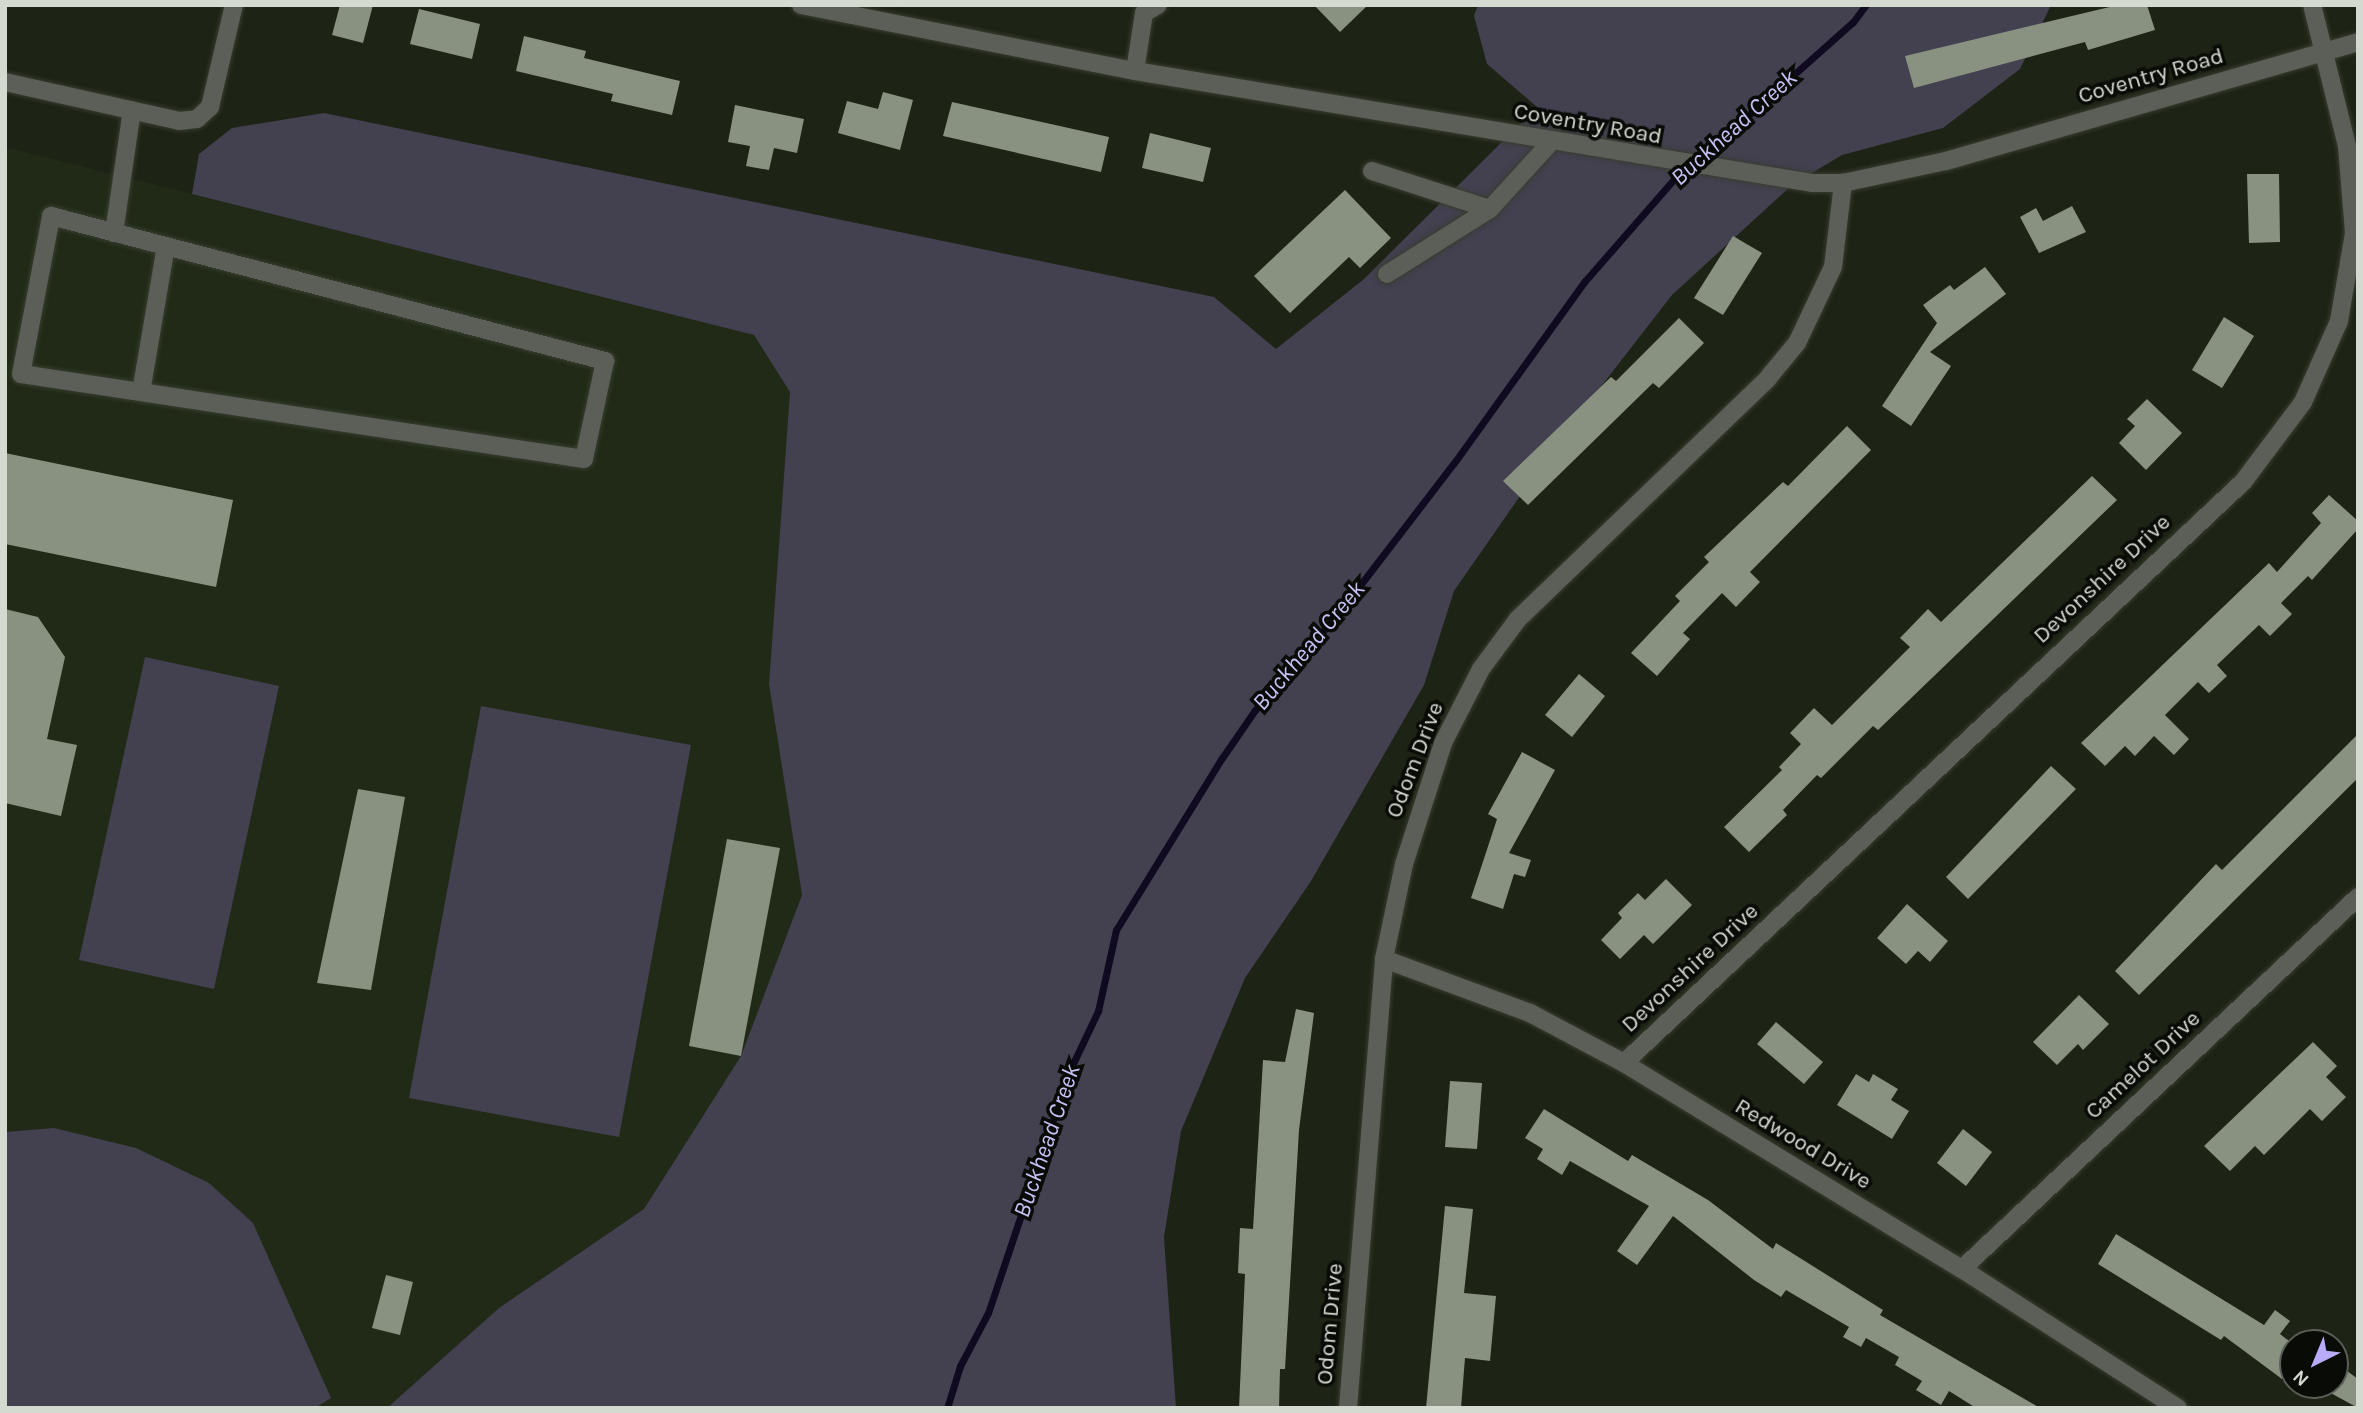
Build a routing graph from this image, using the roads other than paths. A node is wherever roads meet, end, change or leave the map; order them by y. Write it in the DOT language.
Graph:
graph roads {
  1 [pos="234,5"];
  2 [pos="801,5"];
  3 [pos="1158,5"];
  4 [pos="2312,5"];
  5 [pos="2358,43"];
  6 [pos="2326,50"];
  7 [pos="1135,71"];
  8 [pos="5,82"];
  9 [pos="132,110"];
  10 [pos="1550,142"];
  11 [pos="1372,171"];
  12 [pos="1843,183"];
  13 [pos="1490,209"];
  14 [pos="114,233"];
  15 [pos="166,246"];
  16 [pos="1387,274"];
  17 [pos="141,392"];
  18 [pos="2358,897"];
  19 [pos="1384,959"];
  20 [pos="1624,1063"];
  21 [pos="1962,1269"];
  22 [pos="1348,1408"];
  23 [pos="2178,1408"];
  1 -- 9 [label="street"];
  2 -- 7 [label="street, Coventry Road"];
  3 -- 7 [label="street"];
  4 -- 6 [label="street, Devonshire Drive"];
  5 -- 6 [label="street, Coventry Road"];
  6 -- 12 [label="street, Coventry Road"];
  6 -- 20 [label="street, Devonshire Drive"];
  7 -- 10 [label="street, Coventry Road"];
  8 -- 9 [label="street"];
  9 -- 14 [label="street"];
  10 -- 12 [label="street, Coventry Road"];
  10 -- 13 [label="street"];
  11 -- 13 [label="street"];
  12 -- 19 [label="street, Odom Drive"];
  13 -- 16 [label="street"];
  14 -- 15 [label="street"];
  14 -- 17 [label="street"];
  15 -- 17 [label="street"];
  15 -- 17 [label="street"];
  18 -- 21 [label="street, Camelot Drive"];
  19 -- 20 [label="street, Redwood Drive"];
  19 -- 22 [label="street, Odom Drive"];
  20 -- 21 [label="street, Redwood Drive"];
  21 -- 23 [label="street, Redwood Drive"];
}
